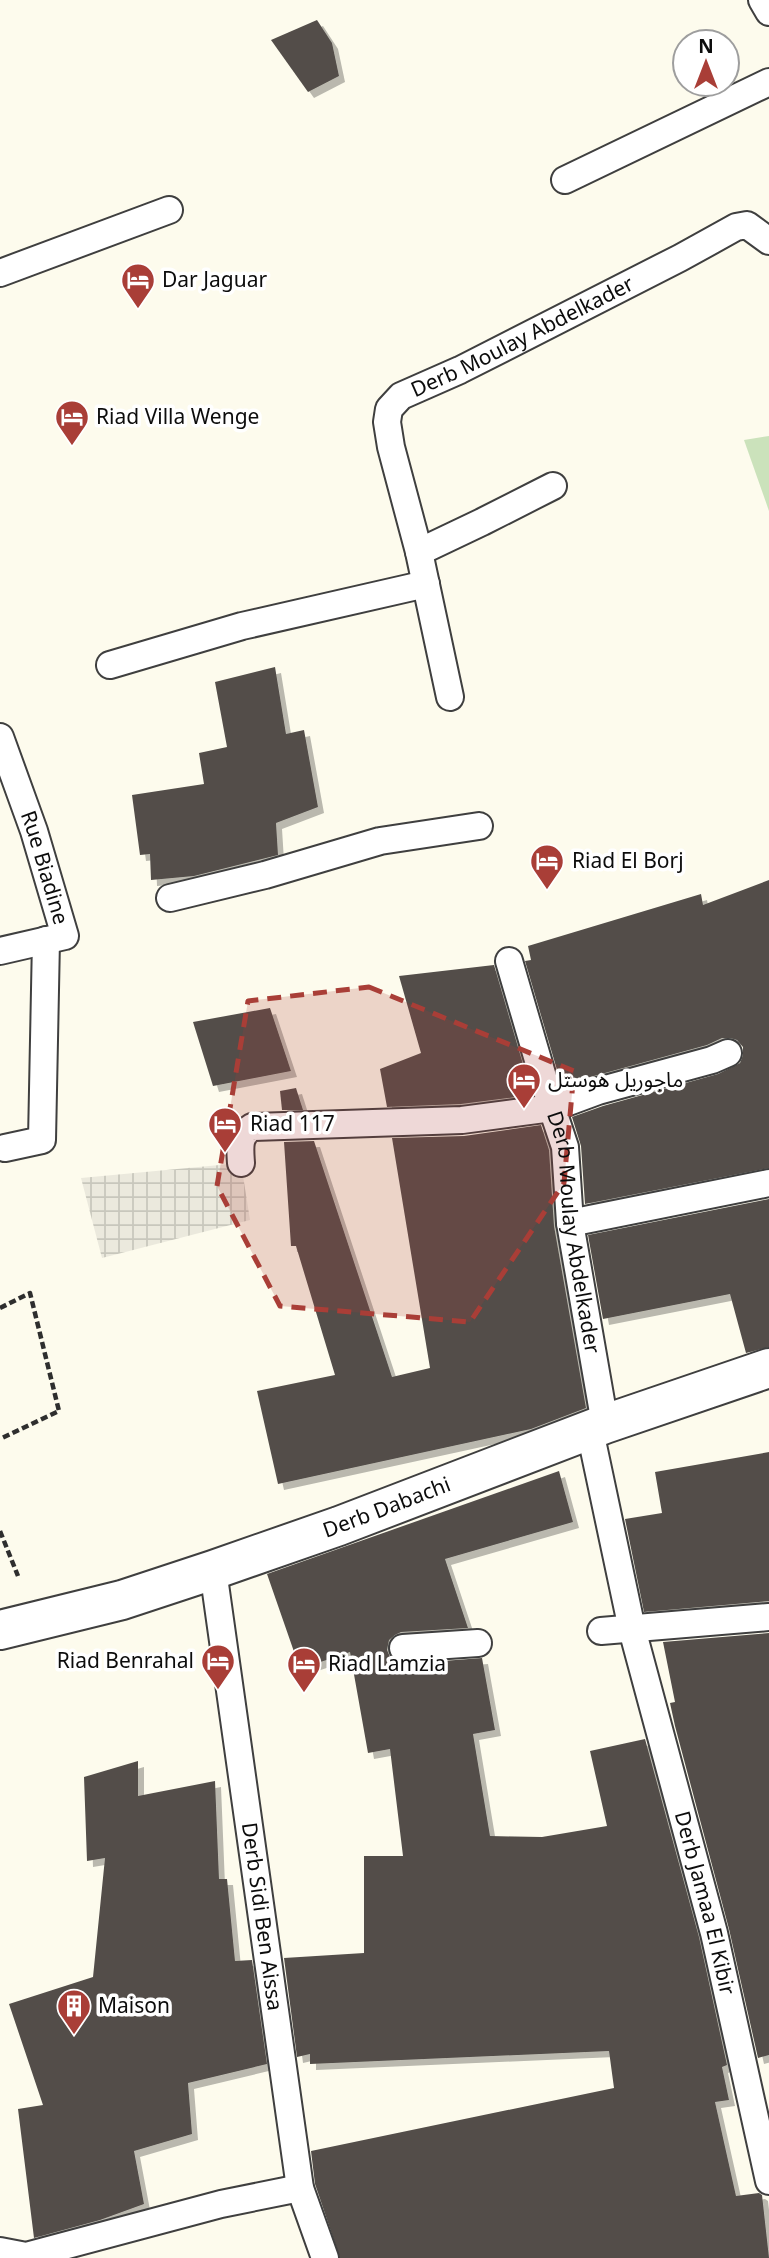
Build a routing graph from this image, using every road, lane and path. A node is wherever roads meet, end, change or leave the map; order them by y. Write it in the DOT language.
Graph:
graph roads {
  1 [pos="762,0"];
  2 [pos="769,12"];
  3 [pos="769,82"];
  4 [pos="565,180"];
  5 [pos="169,210"];
  6 [pos="769,241"];
  7 [pos="0,273"];
  8 [pos="552,486"];
  9 [pos="419,552"];
  10 [pos="426,584"];
  11 [pos="110,665"];
  12 [pos="450,697"];
  13 [pos="0,737"];
  14 [pos="479,826"];
  15 [pos="170,898"];
  16 [pos="46,940"];
  17 [pos="0,951"];
  18 [pos="509,961"];
  19 [pos="728,1054"];
  20 [pos="552,1108"];
  21 [pos="5,1148"];
  22 [pos="241,1163"];
  23 [pos="769,1183"];
  24 [pos="570,1223"];
  25 [pos="0,1308"];
  26 [pos="769,1368"];
  27 [pos="597,1428"];
  28 [pos="0,1439"];
  29 [pos="212,1570"];
  30 [pos="769,1617"];
  31 [pos="632,1629"];
  32 [pos="0,1630"];
  33 [pos="601,1631"];
  34 [pos="478,1643"];
  35 [pos="404,1648"];
  36 [pos="769,2182"];
  37 [pos="300,2188"];
  38 [pos="0,2251"];
  39 [pos="325,2258"];
  1 -- 2 [label="lane"];
  3 -- 4 [label="lane"];
  5 -- 7 [label="lane"];
  6 -- 9 [label="lane, Derb Moulay Abdelkader"];
  8 -- 9 [label="lane"];
  9 -- 10 [label="lane, Derb Moulay Abdelkader"];
  10 -- 11 [label="lane"];
  10 -- 12 [label="lane, Derb Moulay Abdelkader"];
  13 -- 16 [label="lane, Rue Biadine"];
  14 -- 15 [label="lane"];
  16 -- 17 [label="lane, Rue Biadine"];
  16 -- 21 [label="lane"];
  18 -- 20 [label="lane, Derb Moulay Abdelkader"];
  19 -- 20 [label="lane"];
  20 -- 22 [label="lane"];
  20 -- 24 [label="lane, Derb Moulay Abdelkader"];
  23 -- 24 [label="lane"];
  24 -- 27 [label="lane, Derb Moulay Abdelkader"];
  25 -- 28 [label="path"];
  26 -- 27 [label="street, Derb Dabachi"];
  27 -- 29 [label="street, Derb Dabachi"];
  27 -- 31 [label="lane, Derb Moulay Abdelkader"];
  29 -- 32 [label="street, Derb Dabachi"];
  29 -- 37 [label="lane, Derb Sidi Ben Aissa"];
  30 -- 31 [label="lane"];
  31 -- 33 [label="lane"];
  31 -- 36 [label="lane, Derb Jamaa El Kibir"];
  34 -- 35 [label="lane"];
  37 -- 38 [label="lane"];
  37 -- 39 [label="lane, Derb Sidi Ben Aissa"];
}
